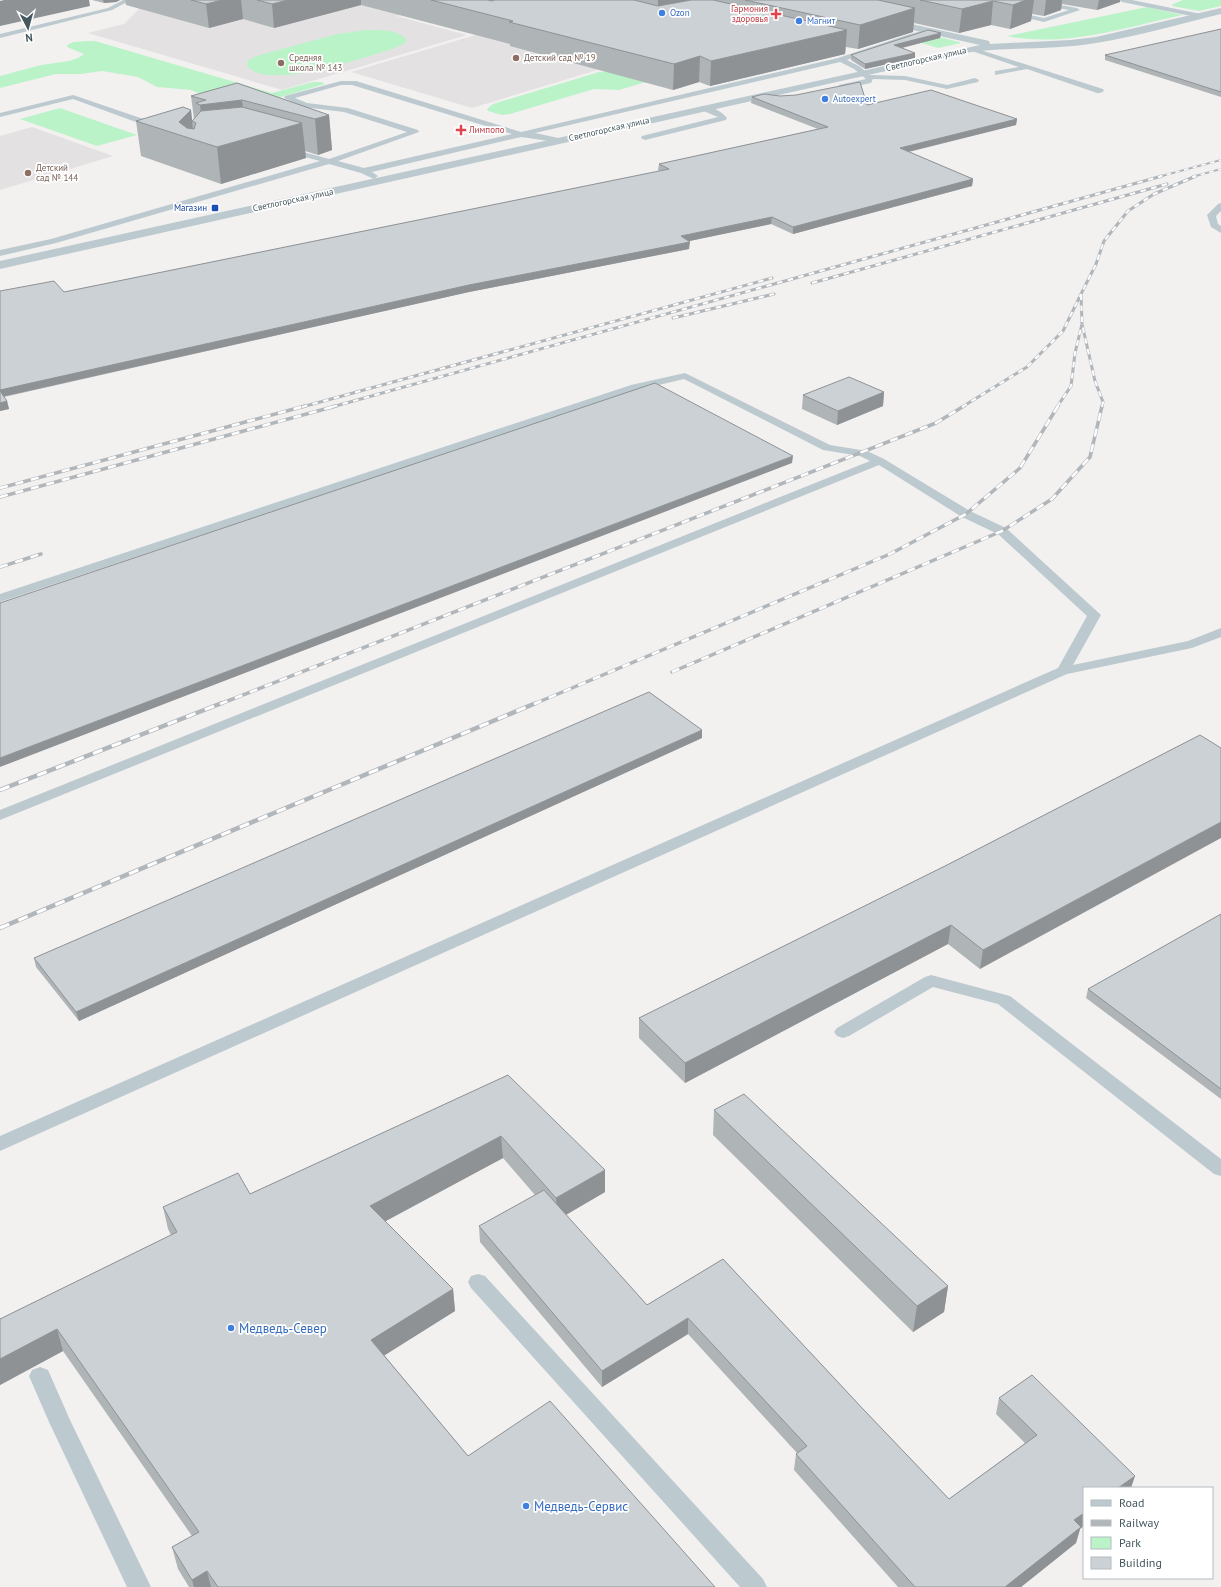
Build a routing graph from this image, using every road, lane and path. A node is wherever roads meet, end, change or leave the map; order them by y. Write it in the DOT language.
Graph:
graph roads {
  1 [pos="128,0"];
  2 [pos="1024,0"];
  3 [pos="1122,0"];
  4 [pos="1166,2"];
  5 [pos="98,5"];
  6 [pos="1155,6"];
  7 [pos="110,9"];
  8 [pos="1221,11"];
  9 [pos="1006,12"];
  10 [pos="1201,16"];
  11 [pos="877,19"];
  12 [pos="930,31"];
  13 [pos="0,36"];
  14 [pos="996,46"];
  15 [pos="971,49"];
  16 [pos="842,50"];
  17 [pos="857,53"];
  18 [pos="840,60"];
  19 [pos="1027,68"];
  20 [pos="998,73"];
  21 [pos="867,75"];
  22 [pos="975,80"];
  23 [pos="837,88"];
  24 [pos="1100,91"];
  25 [pos="762,96"];
  26 [pos="792,98"];
  27 [pos="704,108"];
  28 [pos="0,115"];
  29 [pos="167,130"];
  30 [pos="519,134"];
  31 [pos="645,138"];
  32 [pos="560,141"];
  33 [pos="276,146"];
  34 [pos="329,161"];
  35 [pos="364,171"];
  36 [pos="381,180"];
  37 [pos="1221,206"];
  38 [pos="1221,230"];
  39 [pos="53,241"];
  40 [pos="64,250"];
  41 [pos="0,252"];
  42 [pos="0,265"];
  43 [pos="880,461"];
  44 [pos="0,598"];
  45 [pos="1221,632"];
  46 [pos="1063,671"];
  47 [pos="0,816"];
  48 [pos="843,1032"];
  49 [pos="0,1144"];
  50 [pos="1221,1169"];
  51 [pos="478,1282"];
  52 [pos="40,1376"];
  53 [pos="139,1587"];
  54 [pos="755,1587"];
  1 -- 7 [label="lane"];
  2 -- 9 [label="lane"];
  3 -- 6 [label="lane"];
  4 -- 6 [label="lane"];
  5 -- 7 [label="lane"];
  6 -- 10 [label="lane"];
  7 -- 13 [label="lane"];
  8 -- 10 [label="street, Светлогорская улица"];
  10 -- 14 [label="street, Светлогорская улица"];
  11 -- 12 [label="street"];
  12 -- 14 [label="street"];
  12 -- 17 [label="lane"];
  14 -- 15 [label="street, Светлогорская улица"];
  15 -- 19 [label="lane"];
  15 -- 21 [label="street, Светлогорская улица"];
  16 -- 17 [label="lane"];
  17 -- 18 [label="lane"];
  18 -- 21 [label="lane"];
  18 -- 30 [label="lane"];
  19 -- 20 [label="lane"];
  19 -- 24 [label="lane"];
  21 -- 22 [label="lane"];
  21 -- 23 [label="lane"];
  21 -- 25 [label="street, Светлогорская улица"];
  25 -- 26 [label="lane"];
  25 -- 27 [label="street, Светлогорская улица"];
  27 -- 31 [label="lane"];
  27 -- 32 [label="street, Светлогорская улица"];
  28 -- 29 [label="lane"];
  30 -- 32 [label="lane"];
  30 -- 34 [label="lane"];
  30 -- 35 [label="lane"];
  32 -- 36 [label="street, Светлогорская улица"];
  33 -- 34 [label="lane"];
  34 -- 35 [label="lane"];
  34 -- 39 [label="lane"];
  35 -- 36 [label="lane"];
  36 -- 40 [label="street, Светлогорская улица"];
  37 -- 38 [label="lane"];
  39 -- 40 [label="lane"];
  39 -- 41 [label="lane"];
  40 -- 42 [label="street, Светлогорская улица"];
  43 -- 44 [label="lane"];
  43 -- 46 [label="lane"];
  43 -- 47 [label="lane"];
  45 -- 46 [label="lane"];
  46 -- 49 [label="lane"];
  48 -- 50 [label="lane"];
  51 -- 54 [label="lane"];
  52 -- 53 [label="lane"];
}
